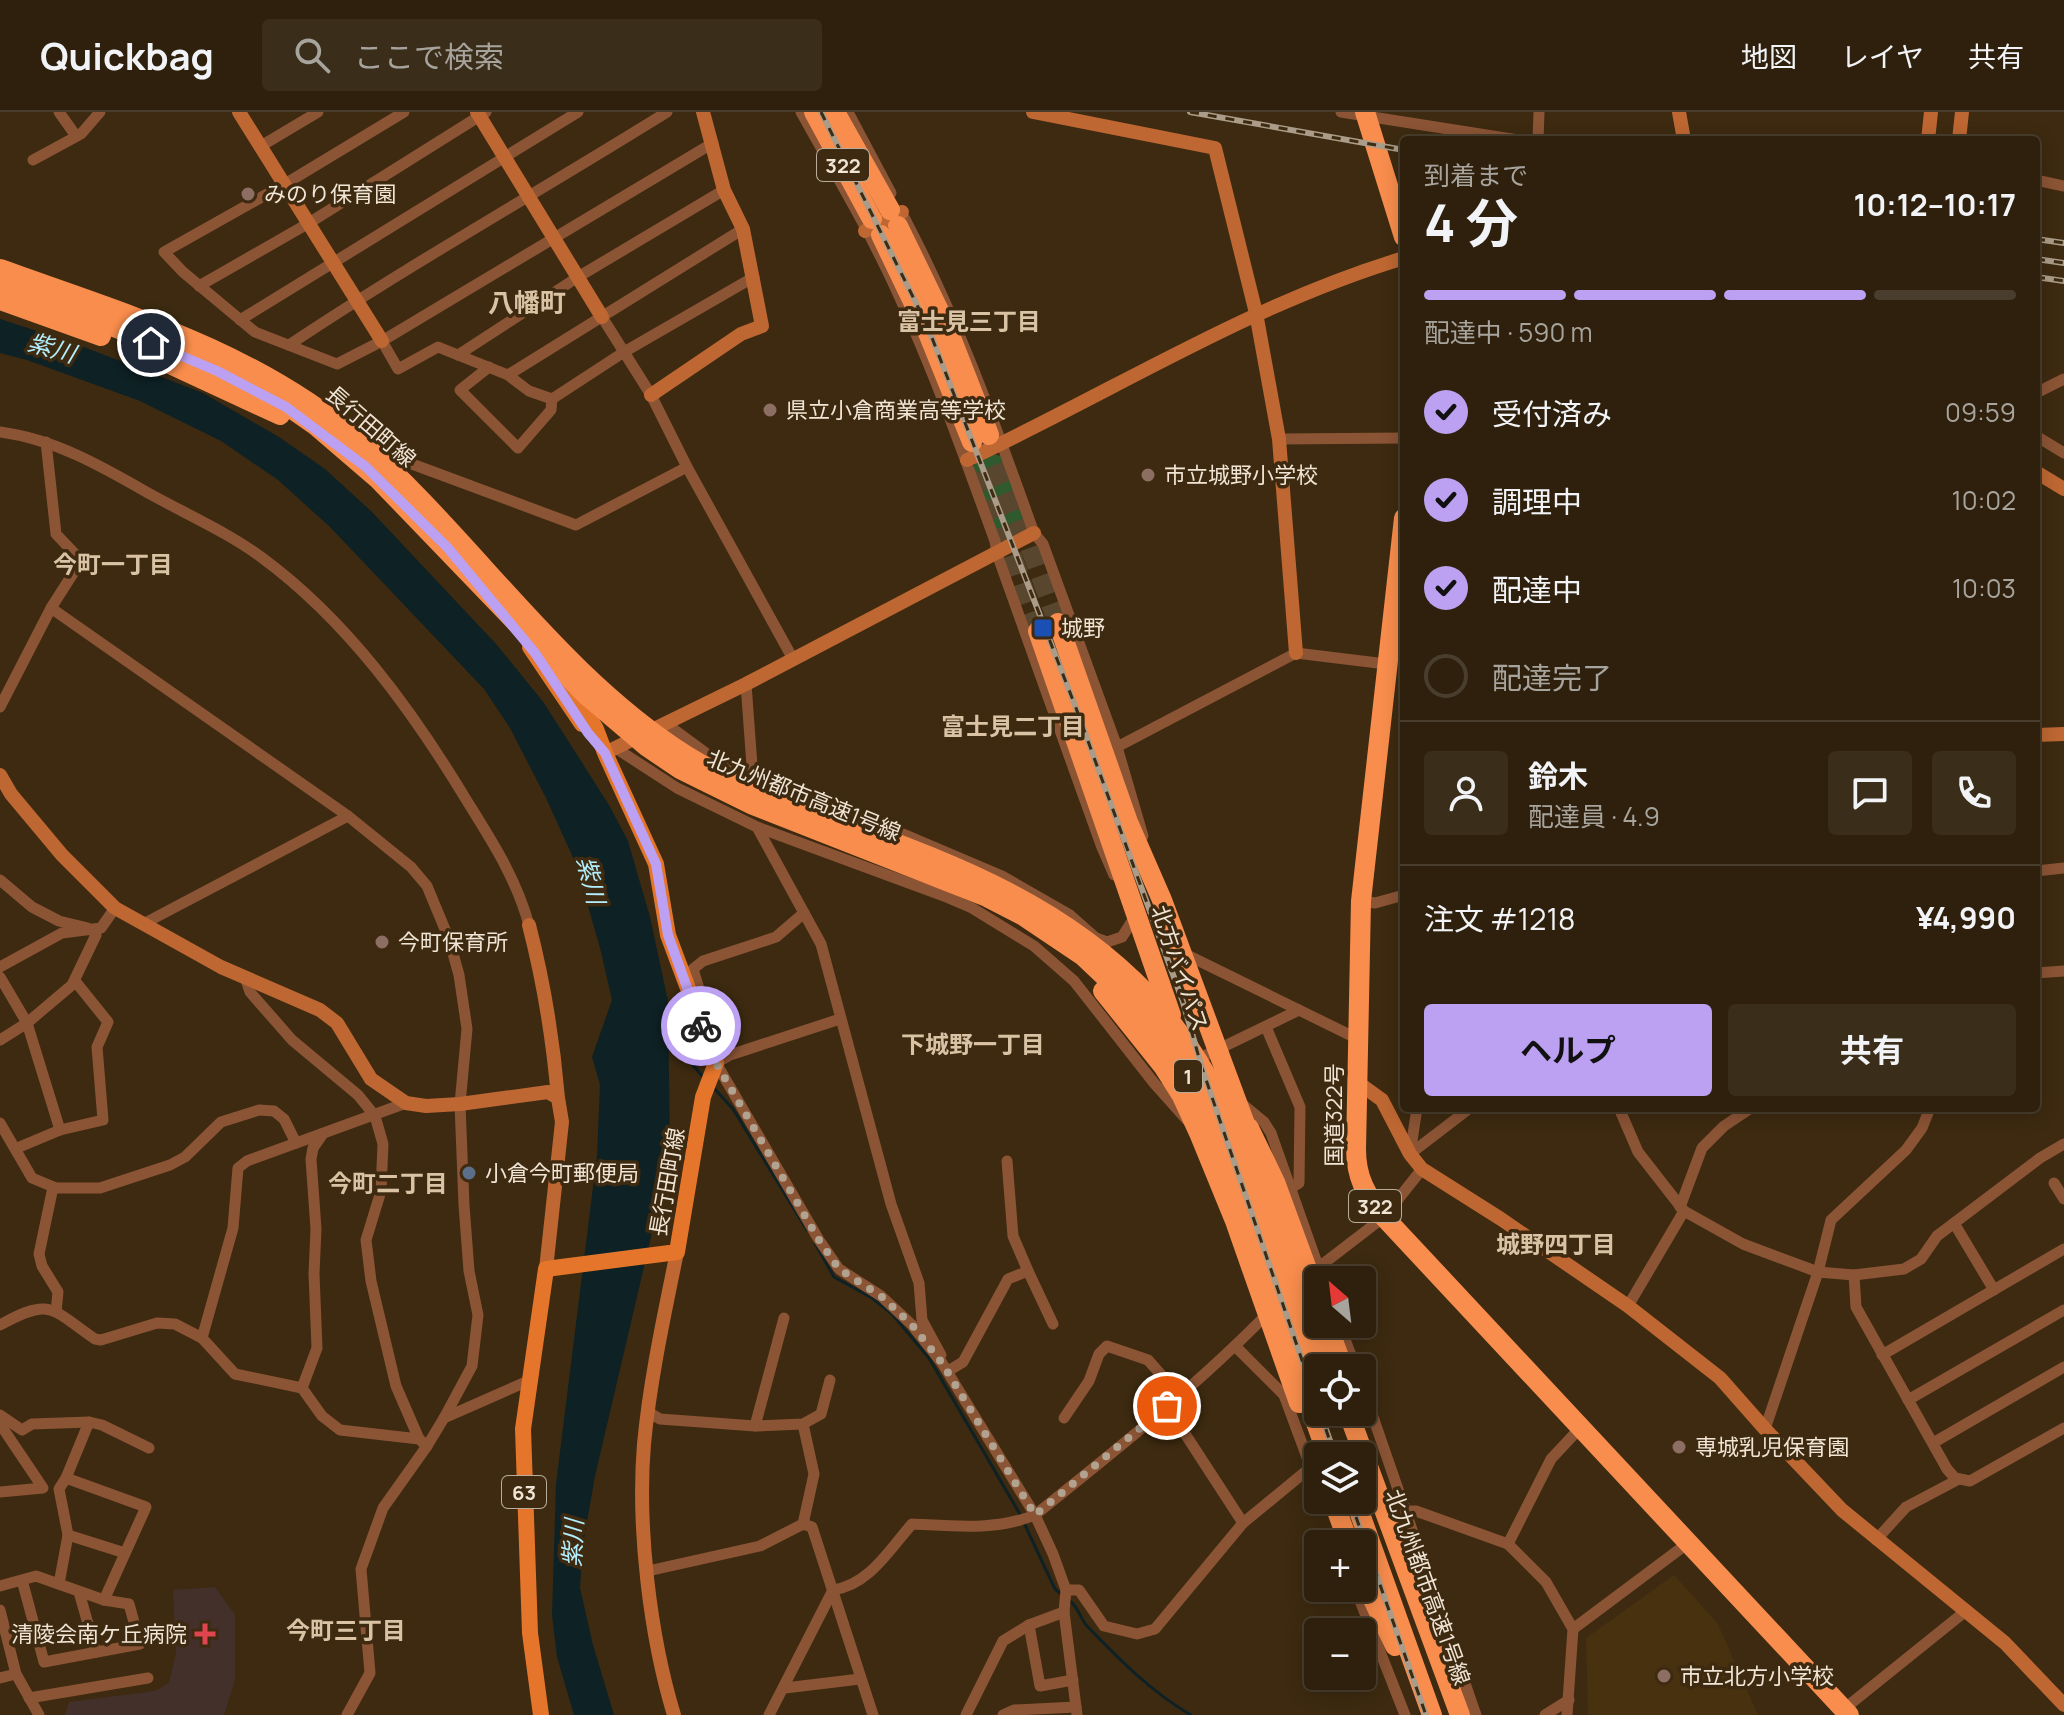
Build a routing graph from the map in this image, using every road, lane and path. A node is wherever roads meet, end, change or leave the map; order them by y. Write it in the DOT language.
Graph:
graph roads {
  1 [pos="59,112"];
  2 [pos="100,112"];
  3 [pos="239,112"];
  4 [pos="318,112"];
  5 [pos="404,112"];
  6 [pos="578,112"];
  7 [pos="667,112"];
  8 [pos="703,112"];
  9 [pos="801,112"];
  10 [pos="814,112"];
  11 [pos="835,112"];
  12 [pos="848,112"];
  13 [pos="1033,112"];
  14 [pos="1341,112"];
  15 [pos="1539,112"];
  16 [pos="1679,112"];
  17 [pos="1931,112"];
  18 [pos="1962,112"];
  19 [pos="481,113"];
  20 [pos="1366,114"];
  21 [pos="76,136"];
  22 [pos="1495,136"];
  23 [pos="1538,136"];
  24 [pos="1683,136"];
  25 [pos="1928,136"];
  26 [pos="1959,136"];
  27 [pos="713,143"];
  28 [pos="261,146"];
  29 [pos="505,157"];
  30 [pos="33,160"];
  31 [pos="2040,181"];
  32 [pos="285,184"];
  33 [pos="2064,186"];
  34 [pos="724,190"];
  35 [pos="530,198"];
  36 [pos="885,222"];
  37 [pos="309,223"];
  38 [pos="1400,224"];
  39 [pos="743,229"];
  40 [pos="556,239"];
  41 [pos="1400,259"];
  42 [pos="1,262"];
  43 [pos="334,263"];
  44 [pos="578,277"];
  45 [pos="754,277"];
  46 [pos="199,286"];
  47 [pos="0,287"];
  48 [pos="0,300"];
  49 [pos="357,300"];
  50 [pos="1256,313"];
  51 [pos="602,317"];
  52 [pos="240,320"];
  53 [pos="382,341"];
  54 [pos="289,345"];
  55 [pos="624,352"];
  56 [pos="458,355"];
  57 [pos="489,367"];
  58 [pos="508,375"];
  59 [pos="2064,379"];
  60 [pos="2040,391"];
  61 [pos="651,395"];
  62 [pos="552,399"];
  63 [pos="0,432"];
  64 [pos="1400,438"];
  65 [pos="2040,438"];
  66 [pos="1279,439"];
  67 [pos="46,442"];
  68 [pos="983,445"];
  69 [pos="352,447"];
  70 [pos="2064,453"];
  71 [pos="412,464"];
  72 [pos="687,467"];
  73 [pos="2040,474"];
  74 [pos="2064,489"];
  75 [pos="1034,533"];
  76 [pos="1400,550"];
  77 [pos="997,554"];
  78 [pos="51,608"];
  79 [pos="1058,623"];
  80 [pos="1038,631"];
  81 [pos="1296,653"];
  82 [pos="793,659"];
  83 [pos="1386,664"];
  84 [pos="746,684"];
  85 [pos="0,707"];
  86 [pos="665,723"];
  87 [pos="2064,734"];
  88 [pos="2040,735"];
  89 [pos="1117,747"];
  90 [pos="611,751"];
  91 [pos="0,775"];
  92 [pos="753,779"];
  93 [pos="348,816"];
  94 [pos="757,827"];
  95 [pos="919,868"];
  96 [pos="2064,868"];
  97 [pos="2040,871"];
  98 [pos="0,880"];
  99 [pos="1400,896"];
  100 [pos="1162,900"];
  101 [pos="1361,901"];
  102 [pos="115,908"];
  103 [pos="804,913"];
  104 [pos="1137,917"];
  105 [pos="145,923"];
  106 [pos="529,925"];
  107 [pos="92,930"];
  108 [pos="1093,944"];
  109 [pos="1182,952"];
  110 [pos="0,967"];
  111 [pos="2064,971"];
  112 [pos="2040,973"];
  113 [pos="0,977"];
  114 [pos="245,977"];
  115 [pos="75,981"];
  116 [pos="1299,1010"];
  117 [pos="840,1019"];
  118 [pos="27,1023"];
  119 [pos="1266,1027"];
  120 [pos="702,1028"];
  121 [pos="1358,1039"];
  122 [pos="0,1040"];
  123 [pos="1217,1049"];
  124 [pos="716,1063"];
  125 [pos="1188,1064"];
  126 [pos="1357,1082"];
  127 [pos="1154,1083"];
  128 [pos="558,1098"];
  129 [pos="1237,1099"];
  130 [pos="406,1103"];
  131 [pos="460,1104"];
  132 [pos="1416,1112"];
  133 [pos="1465,1112"];
  134 [pos="1621,1112"];
  135 [pos="1745,1112"];
  136 [pos="1928,1112"];
  137 [pos="375,1116"];
  138 [pos="2,1130"];
  139 [pos="60,1130"];
  140 [pos="323,1133"];
  141 [pos="296,1143"];
  142 [pos="2064,1144"];
  143 [pos="17,1148"];
  144 [pos="1410,1154"];
  145 [pos="1220,1158"];
  146 [pos="1007,1161"];
  147 [pos="1422,1169"];
  148 [pos="2054,1183"];
  149 [pos="53,1187"];
  150 [pos="1291,1188"];
  151 [pos="2064,1199"];
  152 [pos="1682,1209"];
  153 [pos="1384,1217"];
  154 [pos="1954,1223"];
  155 [pos="2064,1249"];
  156 [pos="671,1253"];
  157 [pos="1318,1265"];
  158 [pos="1306,1266"];
  159 [pos="549,1269"];
  160 [pos="1028,1271"];
  161 [pos="1818,1272"];
  162 [pos="1854,1275"];
  163 [pos="1302,1281"];
  164 [pos="1994,1290"];
  165 [pos="1275,1306"];
  166 [pos="1628,1306"];
  167 [pos="2064,1310"];
  168 [pos="56,1312"];
  169 [pos="784,1318"];
  170 [pos="1053,1324"];
  171 [pos="0,1325"];
  172 [pos="202,1338"];
  173 [pos="1235,1346"];
  174 [pos="1318,1354"];
  175 [pos="1327,1354"];
  176 [pos="1882,1355"];
  177 [pos="1304,1361"];
  178 [pos="945,1367"];
  179 [pos="2064,1367"];
  180 [pos="830,1380"];
  181 [pos="528,1381"];
  182 [pos="302,1388"];
  183 [pos="1179,1395"];
  184 [pos="1908,1400"];
  185 [pos="1167,1406"];
  186 [pos="648,1412"];
  187 [pos="0,1415"];
  188 [pos="444,1418"];
  189 [pos="1064,1418"];
  190 [pos="89,1422"];
  191 [pos="0,1424"];
  192 [pos="803,1424"];
  193 [pos="1376,1425"];
  194 [pos="755,1426"];
  195 [pos="1353,1426"];
  196 [pos="1364,1426"];
  197 [pos="1580,1428"];
  198 [pos="2064,1428"];
  199 [pos="1765,1429"];
  200 [pos="1309,1442"];
  201 [pos="1313,1442"];
  202 [pos="1314,1442"];
  203 [pos="423,1443"];
  204 [pos="1933,1443"];
  205 [pos="149,1448"];
  206 [pos="1304,1472"];
  207 [pos="66,1478"];
  208 [pos="1959,1479"];
  209 [pos="43,1488"];
  210 [pos="59,1489"];
  211 [pos="0,1492"];
  212 [pos="1376,1510"];
  213 [pos="1406,1511"];
  214 [pos="1360,1514"];
  215 [pos="1035,1515"];
  216 [pos="1243,1523"];
  217 [pos="803,1524"];
  218 [pos="68,1535"];
  219 [pos="1876,1540"];
  220 [pos="1688,1543"];
  221 [pos="1508,1544"];
  222 [pos="125,1553"];
  223 [pos="648,1571"];
  224 [pos="22,1580"];
  225 [pos="59,1584"];
  226 [pos="0,1586"];
  227 [pos="833,1590"];
  228 [pos="1066,1590"];
  229 [pos="79,1592"];
  230 [pos="1376,1592"];
  231 [pos="104,1600"];
  232 [pos="1361,1602"];
  233 [pos="1374,1602"];
  234 [pos="0,1610"];
  235 [pos="1967,1610"];
  236 [pos="1064,1612"];
  237 [pos="2,1624"];
  238 [pos="1029,1625"];
  239 [pos="1573,1629"];
  240 [pos="1395,1646"];
  241 [pos="96,1652"];
  242 [pos="16,1674"];
  243 [pos="0,1678"];
  244 [pos="148,1678"];
  245 [pos="860,1679"];
  246 [pos="1073,1680"];
  247 [pos="785,1688"];
  248 [pos="29,1698"];
  249 [pos="1569,1700"];
  250 [pos="2064,1705"];
  251 [pos="1077,1711"];
  252 [pos="1846,1712"];
  253 [pos="1461,1714"];
  254 [pos="39,1715"];
  255 [pos="347,1715"];
  256 [pos="541,1715"];
  257 [pos="674,1715"];
  258 [pos="769,1715"];
  259 [pos="873,1715"];
  260 [pos="966,1715"];
  261 [pos="1003,1715"];
  262 [pos="1405,1715"];
  263 [pos="1420,1715"];
  264 [pos="1432,1715"];
  265 [pos="1545,1715"];
  266 [pos="1567,1715"];
  1 -- 21 [label="street"];
  2 -- 21 [label="street"];
  3 -- 28 [label="street"];
  4 -- 28 [label="street"];
  5 -- 32 [label="street"];
  6 -- 29 [label="street"];
  7 -- 35 [label="street"];
  8 -- 27 [label="street"];
  9 -- 36 [label="street"];
  10 -- 36 [label="highway, 322"];
  11 -- 36 [label="highway, 322"];
  12 -- 36 [label="street"];
  13 -- 50 [label="street"];
  14 -- 20 [label="street"];
  15 -- 23 [label="street"];
  16 -- 24 [label="street"];
  17 -- 25 [label="street"];
  18 -- 26 [label="street"];
  19 -- 29 [label="street"];
  19 -- 37 [label="street"];
  20 -- 22 [label="street"];
  20 -- 38 [label="highway"];
  21 -- 30 [label="street"];
  27 -- 34 [label="street"];
  27 -- 40 [label="street"];
  28 -- 32 [label="street"];
  29 -- 35 [label="street"];
  29 -- 43 [label="street"];
  31 -- 33 [label="street"];
  32 -- 37 [label="street"];
  32 -- 46 [label="street"];
  34 -- 39 [label="street"];
  34 -- 44 [label="street"];
  35 -- 40 [label="street"];
  35 -- 49 [label="street"];
  36 -- 68 [label="highway, 322"];
  36 -- 68 [label="street"];
  37 -- 43 [label="street"];
  37 -- 46 [label="street"];
  39 -- 45 [label="street"];
  39 -- 51 [label="street"];
  40 -- 44 [label="street"];
  40 -- 53 [label="street"];
  41 -- 50 [label="street"];
  42 -- 69 [label="highway, 北九州都市高速1号線 / 1"];
  42 -- 90 [label="main road, 長行田町線"];
  43 -- 49 [label="street"];
  43 -- 52 [label="street"];
  44 -- 51 [label="street"];
  44 -- 56 [label="street"];
  45 -- 55 [label="street"];
  45 -- 61 [label="street"];
  46 -- 52 [label="street"];
  47 -- 69 [label="highway, 北九州都市高速1号線 / 1"];
  47 -- 90 [label="main road, 長行田町線"];
  48 -- 69 [label="highway"];
  49 -- 53 [label="street"];
  49 -- 54 [label="street"];
  50 -- 66 [label="street"];
  50 -- 68 [label="street"];
  51 -- 55 [label="street"];
  51 -- 58 [label="street"];
  52 -- 54 [label="street"];
  53 -- 54 [label="street"];
  53 -- 56 [label="street"];
  55 -- 61 [label="street"];
  55 -- 62 [label="street"];
  56 -- 57 [label="street"];
  57 -- 58 [label="street"];
  57 -- 62 [label="street"];
  58 -- 62 [label="street"];
  59 -- 60 [label="street"];
  61 -- 72 [label="street"];
  63 -- 67 [label="street"];
  64 -- 66 [label="street"];
  65 -- 70 [label="street"];
  66 -- 81 [label="street"];
  67 -- 78 [label="street"];
  67 -- 106 [label="street"];
  68 -- 75 [label="street"];
  68 -- 77 [label="street"];
  69 -- 95 [label="highway, 北九州都市高速1号線 / 1"];
  69 -- 108 [label="highway, 北九州都市高速1号線 / 1"];
  71 -- 72 [label="street"];
  72 -- 82 [label="street"];
  73 -- 74 [label="street"];
  75 -- 77 [label="street"];
  75 -- 89 [label="street"];
  76 -- 83 [label="highway, 国道322号 / 322"];
  77 -- 82 [label="street"];
  77 -- 104 [label="street"];
  78 -- 85 [label="street"];
  78 -- 93 [label="street"];
  79 -- 100 [label="highway, 北方バイパス"];
  80 -- 104 [label="highway, 北方バイパス"];
  81 -- 83 [label="street"];
  81 -- 89 [label="street"];
  82 -- 84 [label="street"];
  83 -- 101 [label="highway, 国道322号 / 322"];
  84 -- 86 [label="street"];
  84 -- 92 [label="street"];
  86 -- 90 [label="street"];
  86 -- 92 [label="street"];
  87 -- 88 [label="street"];
  89 -- 100 [label="street"];
  90 -- 94 [label="street"];
  90 -- 120 [label="main road, 長行田町線"];
  91 -- 102 [label="street"];
  92 -- 104 [label="street"];
  93 -- 105 [label="street"];
  93 -- 131 [label="street"];
  94 -- 103 [label="street"];
  94 -- 127 [label="street"];
  95 -- 177 [label="highway, 北九州都市高速1号線 / 1"];
  95 -- 201 [label="highway"];
  96 -- 97 [label="street"];
  98 -- 107 [label="street"];
  99 -- 101 [label="street"];
  100 -- 109 [label="highway, 北方バイパス"];
  101 -- 121 [label="highway, 国道322号 / 322"];
  102 -- 105 [label="street"];
  102 -- 107 [label="street"];
  103 -- 117 [label="street"];
  103 -- 120 [label="street"];
  104 -- 125 [label="highway, 北方バイパス"];
  105 -- 114 [label="street"];
  106 -- 128 [label="street"];
  107 -- 110 [label="street"];
  107 -- 115 [label="street"];
  108 -- 158 [label="highway"];
  108 -- 174 [label="highway, 北九州都市高速1号線 / 1"];
  109 -- 116 [label="street"];
  109 -- 123 [label="highway, 北方バイパス"];
  111 -- 112 [label="street"];
  113 -- 118 [label="street"];
  114 -- 130 [label="street"];
  114 -- 137 [label="street"];
  115 -- 118 [label="street"];
  115 -- 139 [label="street"];
  116 -- 119 [label="street"];
  116 -- 121 [label="street"];
  117 -- 124 [label="street"];
  117 -- 178 [label="street"];
  118 -- 122 [label="street"];
  118 -- 139 [label="street"];
  119 -- 123 [label="street"];
  119 -- 150 [label="street"];
  120 -- 124 [label="main road, 長行田町線"];
  121 -- 126 [label="highway, 国道322号 / 322"];
  123 -- 125 [label="street"];
  123 -- 129 [label="highway, 北方バイパス"];
  124 -- 156 [label="main road, 長行田町線"];
  124 -- 178 [label="street"];
  125 -- 127 [label="street"];
  125 -- 145 [label="highway, 北方バイパス"];
  126 -- 144 [label="street"];
  126 -- 153 [label="highway, 国道322号 / 322"];
  127 -- 145 [label="street"];
  128 -- 131 [label="street"];
  128 -- 159 [label="street"];
  129 -- 150 [label="street"];
  129 -- 163 [label="highway, 北方バイパス"];
  130 -- 131 [label="street"];
  130 -- 137 [label="street"];
  131 -- 188 [label="street"];
  132 -- 144 [label="street"];
  133 -- 144 [label="street"];
  134 -- 152 [label="street"];
  135 -- 152 [label="street"];
  136 -- 161 [label="street"];
  137 -- 140 [label="street"];
  137 -- 203 [label="street"];
  138 -- 143 [label="street"];
  139 -- 143 [label="street"];
  140 -- 141 [label="street"];
  140 -- 182 [label="street"];
  141 -- 149 [label="street"];
  141 -- 172 [label="street"];
  142 -- 154 [label="street"];
  143 -- 149 [label="street"];
  144 -- 147 [label="street"];
  145 -- 165 [label="highway, 北方バイパス"];
  146 -- 160 [label="street"];
  147 -- 153 [label="street"];
  147 -- 166 [label="street"];
  148 -- 151 [label="street"];
  149 -- 168 [label="street"];
  150 -- 157 [label="street"];
  152 -- 161 [label="street"];
  152 -- 166 [label="street"];
  153 -- 157 [label="street"];
  153 -- 197 [label="highway, 国道322号 / 322"];
  154 -- 162 [label="street"];
  154 -- 164 [label="street"];
  155 -- 164 [label="street"];
  156 -- 159 [label="main road, 長行田町線"];
  156 -- 186 [label="street"];
  157 -- 163 [label="street"];
  159 -- 181 [label="main road, 63"];
  160 -- 170 [label="street"];
  160 -- 178 [label="street"];
  161 -- 162 [label="street"];
  161 -- 199 [label="street"];
  162 -- 176 [label="street"];
  163 -- 165 [label="street"];
  163 -- 175 [label="highway, 北方バイパス"];
  164 -- 176 [label="street"];
  165 -- 173 [label="street"];
  165 -- 202 [label="highway, 北方バイパス"];
  166 -- 199 [label="street"];
  167 -- 184 [label="street"];
  168 -- 171 [label="street"];
  168 -- 172 [label="street"];
  169 -- 194 [label="street"];
  172 -- 182 [label="street"];
  173 -- 183 [label="street"];
  173 -- 200 [label="street"];
  176 -- 184 [label="street"];
  178 -- 215 [label="street"];
  179 -- 204 [label="street"];
  180 -- 192 [label="street"];
  181 -- 188 [label="street"];
  181 -- 256 [label="main road, 63"];
  182 -- 203 [label="street"];
  183 -- 185 [label="street"];
  183 -- 189 [label="street"];
  184 -- 204 [label="street"];
  185 -- 215 [label="street"];
  185 -- 216 [label="street"];
  186 -- 194 [label="street"];
  186 -- 223 [label="street"];
  187 -- 190 [label="street"];
  188 -- 203 [label="street"];
  190 -- 205 [label="street"];
  190 -- 207 [label="street"];
  191 -- 209 [label="street"];
  192 -- 194 [label="street"];
  192 -- 217 [label="street"];
  193 -- 213 [label="street"];
  195 -- 253 [label="highway"];
  196 -- 253 [label="highway"];
  197 -- 220 [label="highway, 国道322号 / 322"];
  197 -- 221 [label="street"];
  198 -- 208 [label="street"];
  199 -- 219 [label="street"];
  203 -- 255 [label="street"];
  204 -- 208 [label="street"];
  206 -- 216 [label="street"];
  207 -- 210 [label="street"];
  207 -- 222 [label="street"];
  208 -- 219 [label="street"];
  209 -- 210 [label="street"];
  209 -- 211 [label="street"];
  210 -- 218 [label="street"];
  212 -- 253 [label="highway, 北九州都市高速1号線"];
  213 -- 221 [label="street"];
  213 -- 253 [label="street"];
  214 -- 264 [label="highway, 北九州都市高速1号線"];
  215 -- 227 [label="street"];
  215 -- 228 [label="street"];
  216 -- 228 [label="street"];
  217 -- 223 [label="street"];
  217 -- 227 [label="street"];
  218 -- 222 [label="street"];
  218 -- 225 [label="street"];
  219 -- 235 [label="street"];
  220 -- 239 [label="street"];
  220 -- 252 [label="highway, 国道322号 / 322"];
  221 -- 239 [label="street"];
  222 -- 231 [label="street"];
  223 -- 257 [label="street"];
  224 -- 225 [label="street"];
  224 -- 226 [label="street"];
  224 -- 241 [label="street"];
  225 -- 229 [label="street"];
  227 -- 245 [label="street"];
  227 -- 247 [label="street"];
  228 -- 236 [label="street"];
  229 -- 231 [label="street"];
  229 -- 241 [label="street"];
  230 -- 240 [label="highway"];
  231 -- 241 [label="street"];
  232 -- 262 [label="street"];
  233 -- 240 [label="highway"];
  234 -- 237 [label="street"];
  235 -- 250 [label="street"];
  235 -- 252 [label="street"];
  236 -- 238 [label="street"];
  236 -- 246 [label="street"];
  237 -- 242 [label="street"];
  238 -- 246 [label="street"];
  238 -- 260 [label="street"];
  239 -- 249 [label="street"];
  240 -- 263 [label="highway"];
  242 -- 243 [label="street"];
  242 -- 248 [label="street"];
  244 -- 248 [label="street"];
  245 -- 247 [label="street"];
  245 -- 259 [label="street"];
  246 -- 251 [label="street"];
  247 -- 258 [label="street"];
  248 -- 254 [label="street"];
  249 -- 265 [label="street"];
  249 -- 266 [label="street"];
  251 -- 261 [label="street"];
}
